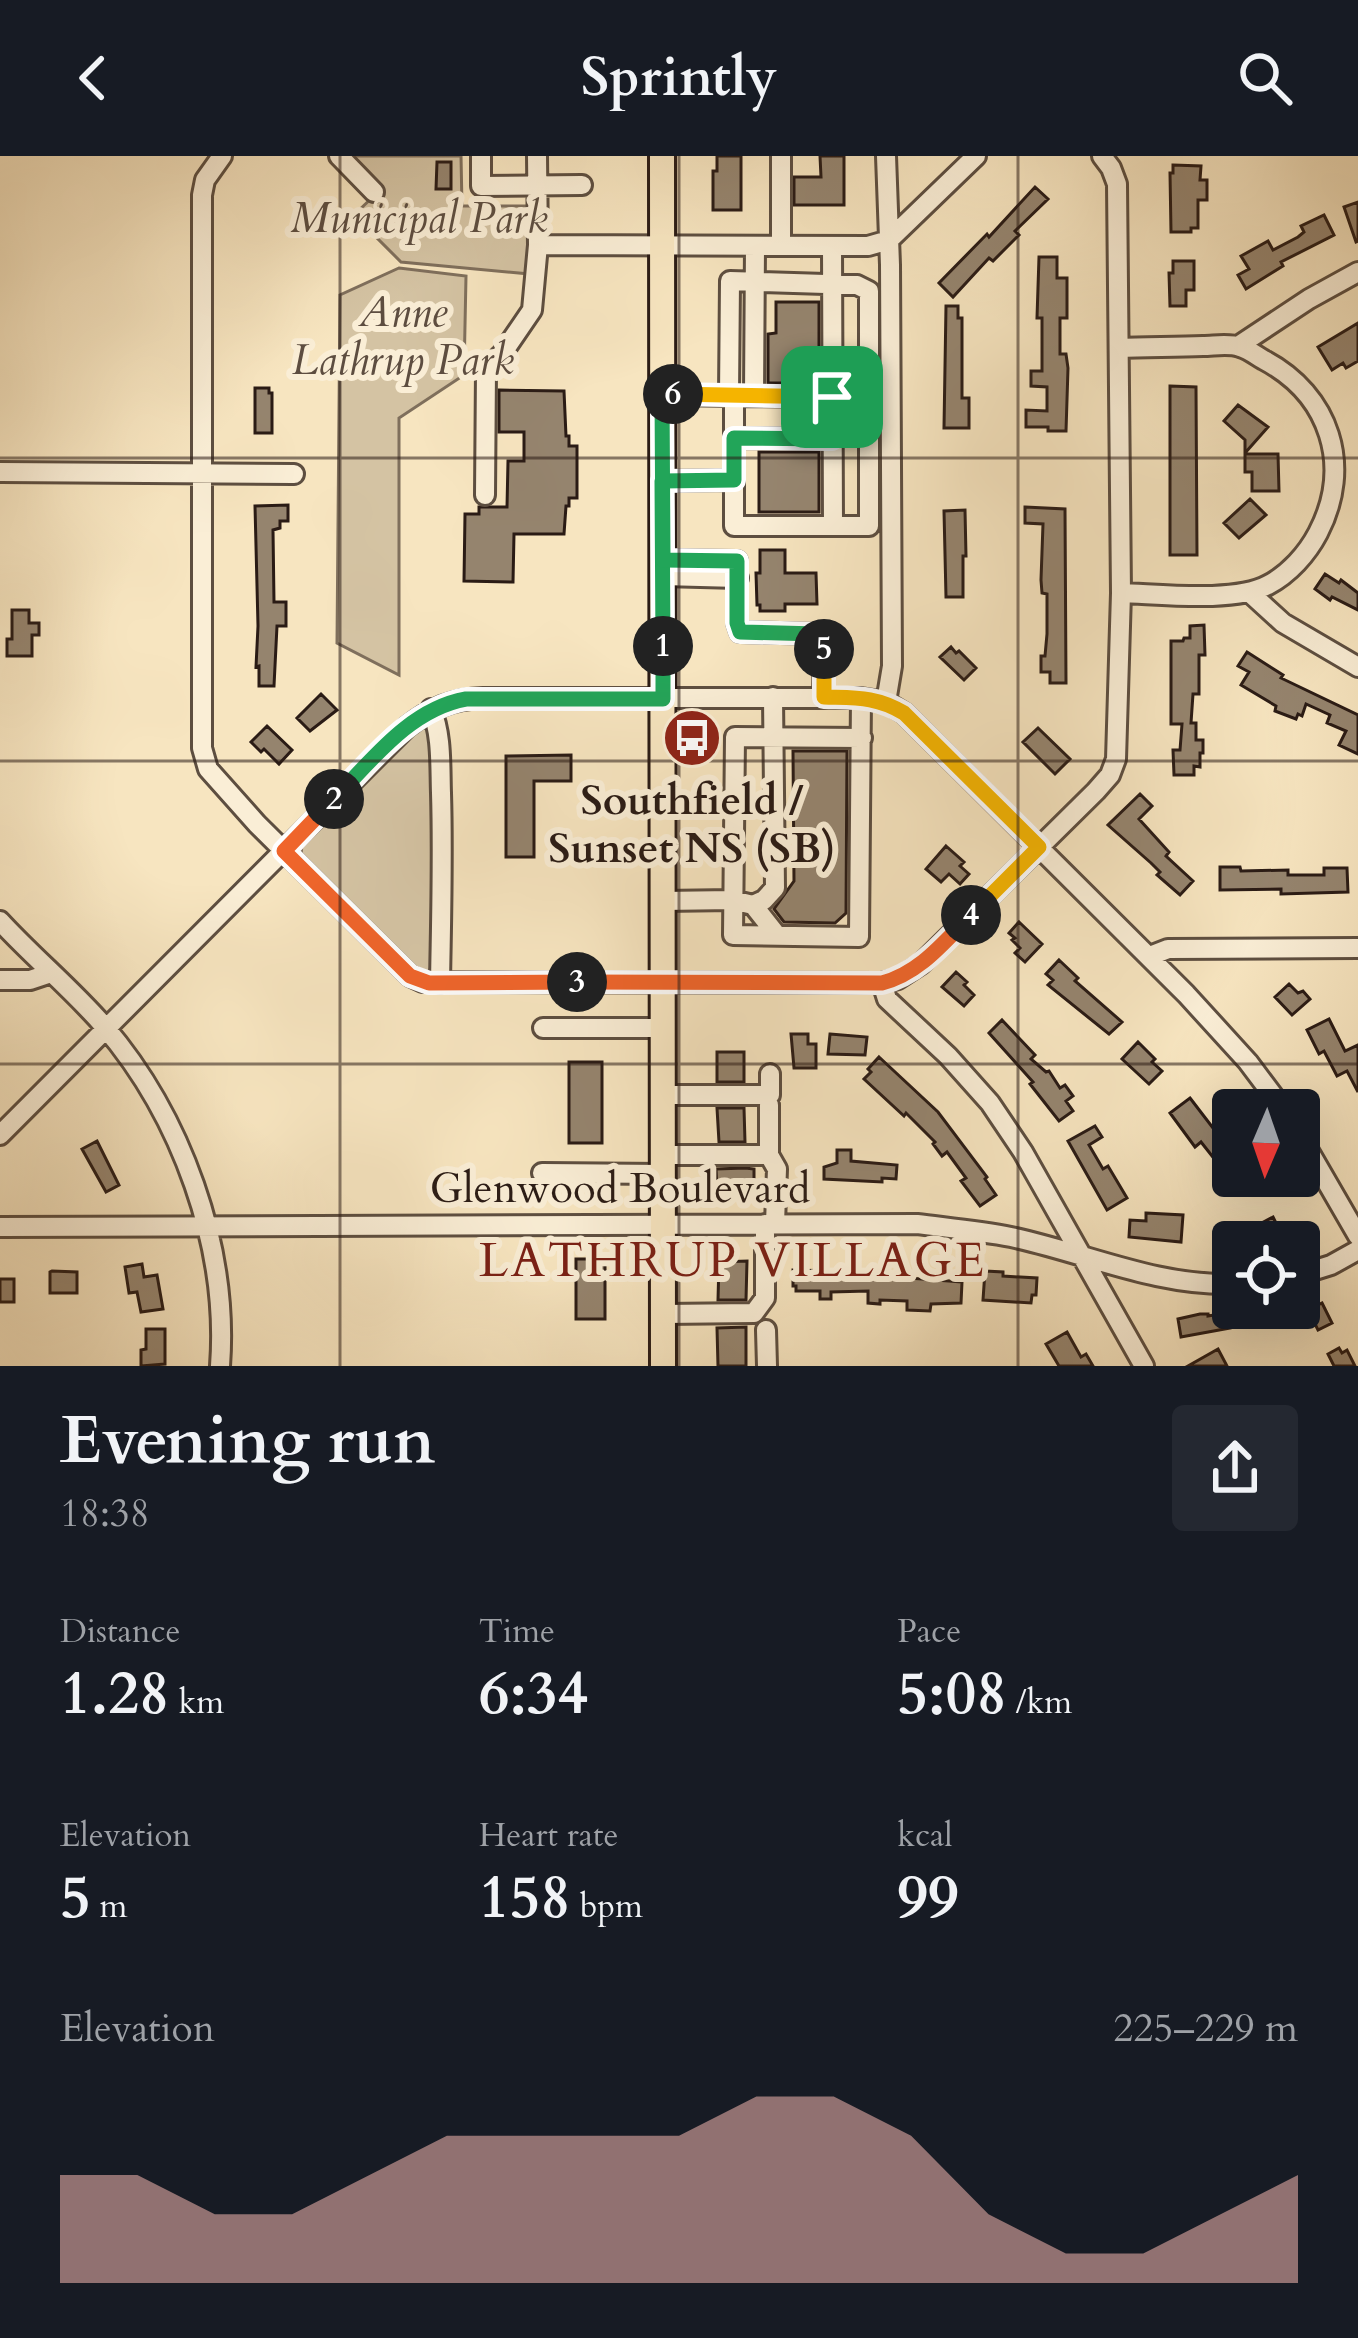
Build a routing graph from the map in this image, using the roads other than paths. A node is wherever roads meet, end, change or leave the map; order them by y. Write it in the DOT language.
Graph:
graph roads {
  1 [pos="222,156"];
  2 [pos="339,156"];
  3 [pos="481,156"];
  4 [pos="537,156"];
  5 [pos="662,156"];
  6 [pos="782,156"];
  7 [pos="886,156"];
  8 [pos="976,156"];
  9 [pos="1102,156"];
  10 [pos="582,185"];
  11 [pos="538,186"];
  12 [pos="374,193"];
  13 [pos="889,240"];
  14 [pos="662,244"];
  15 [pos="538,245"];
  16 [pos="755,246"];
  17 [pos="781,246"];
  18 [pos="832,246"];
  19 [pos="1358,272"];
  20 [pos="755,282"];
  21 [pos="832,284"];
  22 [pos="1238,346"];
  23 [pos="1119,347"];
  24 [pos="662,394"];
  25 [pos="739,395"];
  26 [pos="832,397"];
  27 [pos="869,422"];
  28 [pos="832,430"];
  29 [pos="734,438"];
  30 [pos="1336,470"];
  31 [pos="1358,470"];
  32 [pos="0,472"];
  33 [pos="201,473"];
  34 [pos="294,474"];
  35 [pos="734,480"];
  36 [pos="662,481"];
  37 [pos="484,495"];
  38 [pos="833,526"];
  39 [pos="663,568"];
  40 [pos="1250,592"];
  41 [pos="1121,593"];
  42 [pos="1358,667"];
  43 [pos="773,697"];
  44 [pos="824,697"];
  45 [pos="862,698"];
  46 [pos="663,699"];
  47 [pos="886,702"];
  48 [pos="431,709"];
  49 [pos="773,738"];
  50 [pos="862,738"];
  51 [pos="1039,847"];
  52 [pos="284,851"];
  53 [pos="732,900"];
  54 [pos="663,901"];
  55 [pos="754,905"];
  56 [pos="0,921"];
  57 [pos="776,934"];
  58 [pos="1358,949"];
  59 [pos="1150,956"];
  60 [pos="50,974"];
  61 [pos="0,980"];
  62 [pos="663,982"];
  63 [pos="440,983"];
  64 [pos="882,983"];
  65 [pos="543,1028"];
  66 [pos="662,1028"];
  67 [pos="106,1029"];
  68 [pos="770,1074"];
  69 [pos="1268,1089"];
  70 [pos="663,1095"];
  71 [pos="769,1105"];
  72 [pos="0,1135"];
  73 [pos="769,1155"];
  74 [pos="663,1164"];
  75 [pos="1320,1170"];
  76 [pos="542,1173"];
  77 [pos="663,1224"];
  78 [pos="770,1224"];
  79 [pos="206,1226"];
  80 [pos="0,1227"];
  81 [pos="1358,1236"];
  82 [pos="1358,1250"];
  83 [pos="1082,1257"];
  84 [pos="1320,1268"];
  85 [pos="1212,1283"];
  86 [pos="664,1314"];
  87 [pos="766,1330"];
  88 [pos="220,1366"];
  89 [pos="663,1366"];
  90 [pos="767,1366"];
  91 [pos="1144,1366"];
  1 -- 33 [label="street"];
  2 -- 12 [label="street"];
  3 -- 11 [label="street"];
  4 -- 11 [label="street"];
  5 -- 14 [label="main road"];
  6 -- 17 [label="street"];
  7 -- 13 [label="street"];
  8 -- 13 [label="street"];
  9 -- 23 [label="street"];
  10 -- 11 [label="street"];
  11 -- 15 [label="street"];
  13 -- 18 [label="street"];
  13 -- 47 [label="street"];
  14 -- 15 [label="street"];
  14 -- 16 [label="street"];
  14 -- 24 [label="main road"];
  15 -- 37 [label="street"];
  16 -- 17 [label="street"];
  16 -- 20 [label="street"];
  17 -- 18 [label="street"];
  18 -- 21 [label="street"];
  19 -- 22 [label="street"];
  20 -- 21 [label="street"];
  20 -- 25 [label="street"];
  21 -- 26 [label="street"];
  21 -- 27 [label="street"];
  22 -- 23 [label="street"];
  22 -- 30 [label="street"];
  23 -- 41 [label="street"];
  24 -- 25 [label="street"];
  24 -- 36 [label="main road"];
  25 -- 26 [label="street"];
  25 -- 29 [label="street"];
  26 -- 28 [label="street"];
  27 -- 28 [label="street"];
  27 -- 38 [label="street"];
  28 -- 29 [label="street"];
  28 -- 38 [label="street"];
  29 -- 35 [label="street"];
  30 -- 31 [label="street"];
  30 -- 40 [label="street"];
  32 -- 33 [label="street"];
  33 -- 34 [label="street"];
  33 -- 52 [label="street"];
  35 -- 36 [label="street"];
  35 -- 38 [label="street"];
  36 -- 39 [label="main road"];
  39 -- 44 [label="street"];
  39 -- 46 [label="main road"];
  40 -- 41 [label="street"];
  40 -- 42 [label="street"];
  41 -- 51 [label="street"];
  43 -- 44 [label="street"];
  43 -- 46 [label="street"];
  43 -- 49 [label="street"];
  44 -- 45 [label="street"];
  45 -- 47 [label="street"];
  45 -- 50 [label="street"];
  46 -- 48 [label="street"];
  46 -- 54 [label="main road"];
  47 -- 51 [label="street"];
  48 -- 52 [label="street"];
  48 -- 63 [label="street"];
  49 -- 50 [label="street"];
  49 -- 53 [label="street"];
  49 -- 55 [label="street"];
  50 -- 57 [label="street"];
  51 -- 59 [label="street"];
  51 -- 64 [label="street"];
  52 -- 63 [label="street"];
  52 -- 67 [label="street"];
  53 -- 54 [label="street"];
  53 -- 55 [label="street"];
  53 -- 57 [label="street"];
  54 -- 62 [label="main road"];
  55 -- 57 [label="street"];
  56 -- 60 [label="street"];
  58 -- 59 [label="street"];
  59 -- 69 [label="street"];
  60 -- 61 [label="street"];
  60 -- 67 [label="street"];
  62 -- 63 [label="street"];
  62 -- 64 [label="street"];
  62 -- 66 [label="main road"];
  64 -- 83 [label="street"];
  65 -- 66 [label="street"];
  66 -- 70 [label="main road"];
  67 -- 72 [label="street"];
  67 -- 79 [label="street"];
  68 -- 70 [label="street"];
  70 -- 74 [label="main road"];
  71 -- 73 [label="street"];
  73 -- 74 [label="street"];
  73 -- 78 [label="street"];
  74 -- 76 [label="street"];
  74 -- 77 [label="main road"];
  75 -- 81 [label="street"];
  77 -- 78 [label="street, Glenwood Boulevard"];
  77 -- 79 [label="street, Glenwood Boulevard"];
  77 -- 86 [label="main road"];
  78 -- 83 [label="street, Glenwood Boulevard"];
  78 -- 86 [label="street"];
  79 -- 80 [label="street, Glenwood Boulevard"];
  79 -- 88 [label="street"];
  82 -- 84 [label="street"];
  83 -- 85 [label="street, Glenwood Boulevard"];
  83 -- 91 [label="street"];
  86 -- 89 [label="main road"];
  87 -- 90 [label="street"];
}
